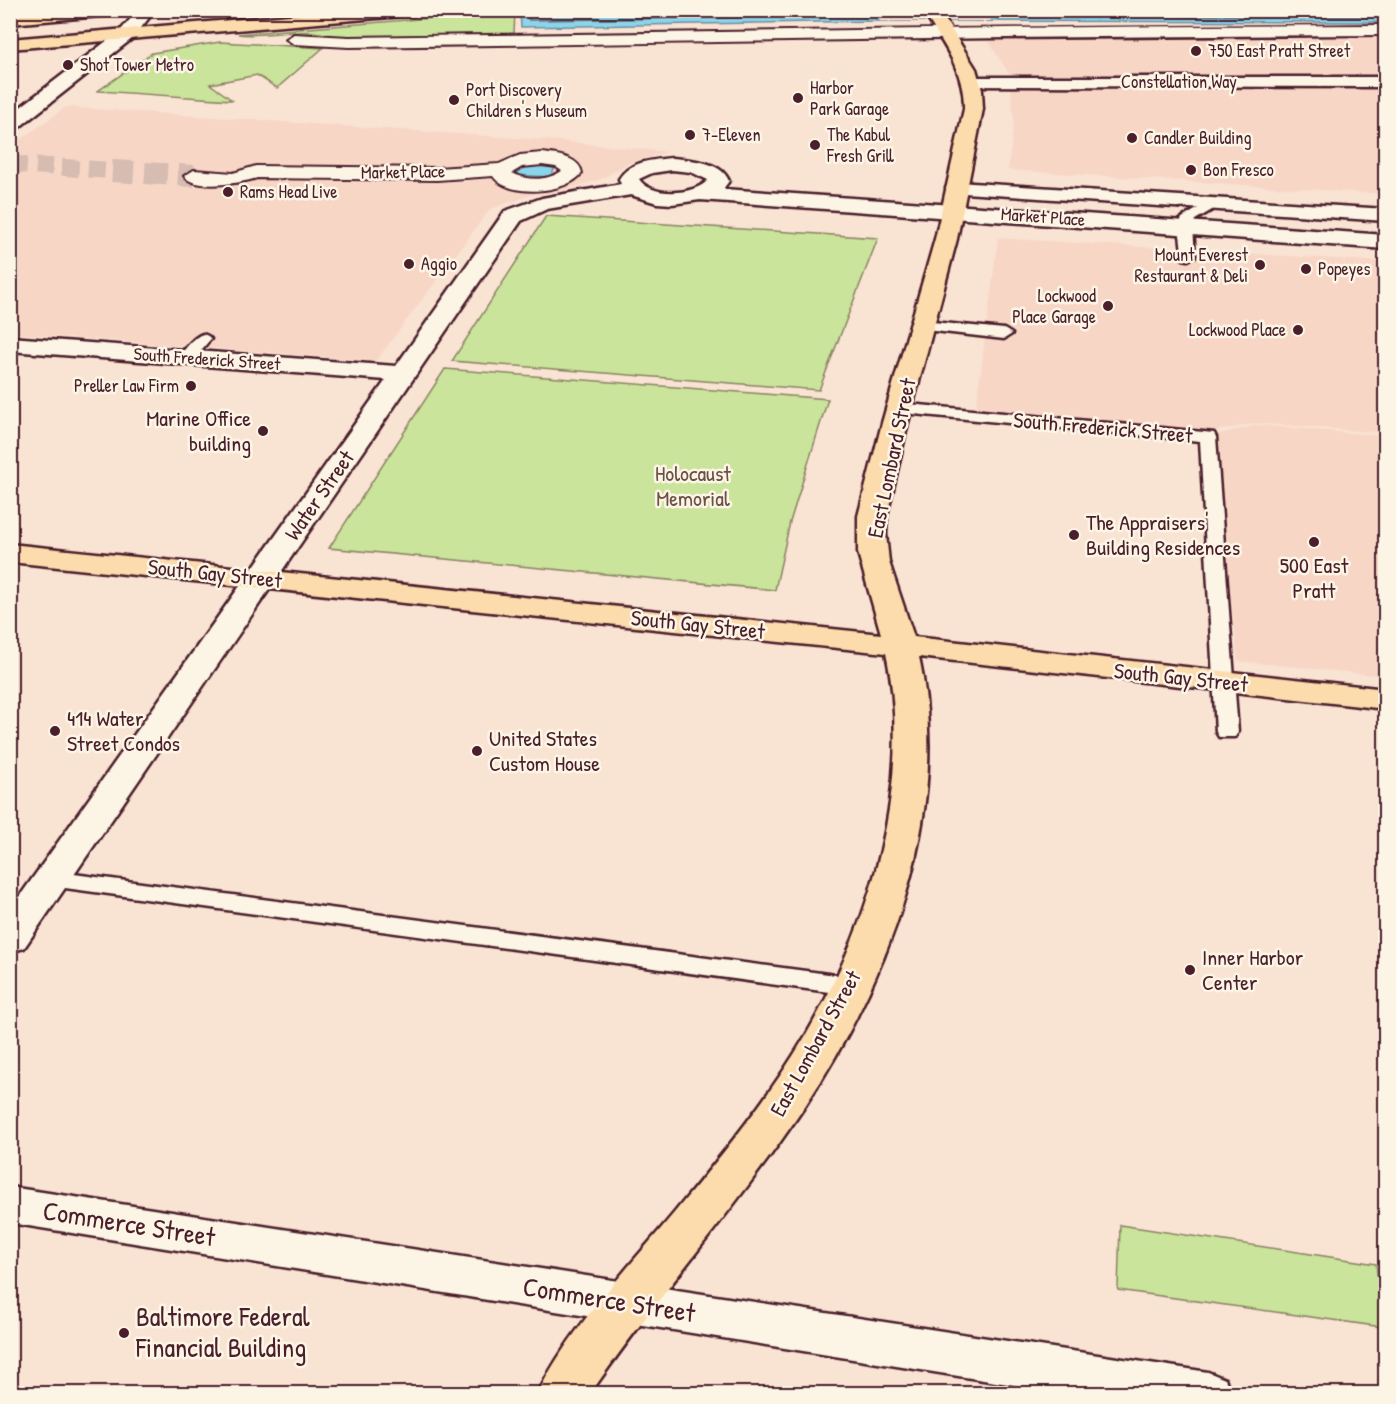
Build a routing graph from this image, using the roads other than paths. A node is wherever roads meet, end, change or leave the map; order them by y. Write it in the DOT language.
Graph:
graph roads {
  1 [pos="112,10"];
  2 [pos="147,10"];
  3 [pos="414,10"];
  4 [pos="10,19"];
  5 [pos="937,22"];
  6 [pos="1386,30"];
  7 [pos="127,34"];
  8 [pos="294,39"];
  9 [pos="10,44"];
  10 [pos="972,82"];
  11 [pos="1386,82"];
  12 [pos="10,125"];
  13 [pos="504,169"];
  14 [pos="712,172"];
  15 [pos="743,175"];
  16 [pos="194,176"];
  17 [pos="937,187"];
  18 [pos="633,188"];
  19 [pos="701,194"];
  20 [pos="957,199"];
  21 [pos="1212,204"];
  22 [pos="532,208"];
  23 [pos="1386,215"];
  24 [pos="1186,227"];
  25 [pos="1386,242"];
  26 [pos="1188,256"];
  27 [pos="922,326"];
  28 [pos="1004,334"];
  29 [pos="204,339"];
  30 [pos="10,344"];
  31 [pos="187,357"];
  32 [pos="403,374"];
  33 [pos="898,408"];
  34 [pos="10,553"];
  35 [pos="262,577"];
  36 [pos="901,646"];
  37 [pos="1224,682"];
  38 [pos="1386,699"];
  39 [pos="1227,732"];
  40 [pos="51,879"];
  41 [pos="16,923"];
  42 [pos="851,986"];
  43 [pos="10,1205"];
  44 [pos="630,1304"];
  45 [pos="562,1394"];
  46 [pos="1208,1394"];
  1 -- 4 [label="main road"];
  2 -- 7 [label="street"];
  3 -- 7 [label="main road"];
  5 -- 6 [label="street"];
  5 -- 8 [label="street"];
  5 -- 10 [label="main road, East Lombard Street"];
  7 -- 9 [label="main road"];
  7 -- 12 [label="street"];
  10 -- 11 [label="street, Constellation Way"];
  10 -- 20 [label="main road, East Lombard Street"];
  13 -- 16 [label="street, Market Place"];
  14 -- 15 [label="street"];
  14 -- 18 [label="street"];
  14 -- 19 [label="street"];
  17 -- 20 [label="street, Market Place"];
  18 -- 19 [label="street, Market Place"];
  18 -- 22 [label="street, Market Place"];
  19 -- 20 [label="street, Market Place"];
  20 -- 21 [label="street, Market Place"];
  20 -- 24 [label="street, Market Place"];
  20 -- 27 [label="main road, East Lombard Street"];
  21 -- 23 [label="street, Market Place"];
  21 -- 24 [label="lane"];
  22 -- 32 [label="street, Water Street"];
  24 -- 25 [label="street, Market Place"];
  24 -- 26 [label="lane"];
  27 -- 28 [label="lane"];
  27 -- 33 [label="main road, East Lombard Street"];
  29 -- 31 [label="lane"];
  30 -- 31 [label="street, South Frederick Street"];
  31 -- 32 [label="street, South Frederick Street"];
  32 -- 35 [label="street, Water Street"];
  33 -- 36 [label="main road, East Lombard Street"];
  33 -- 37 [label="lane, South Frederick Street"];
  34 -- 35 [label="main road, South Gay Street"];
  35 -- 36 [label="main road, South Gay Street"];
  35 -- 40 [label="street, Water Street"];
  36 -- 37 [label="main road, South Gay Street"];
  36 -- 42 [label="main road, East Lombard Street"];
  37 -- 38 [label="main road, South Gay Street"];
  37 -- 39 [label="lane"];
  40 -- 41 [label="street, Water Street"];
  40 -- 42 [label="lane"];
  42 -- 44 [label="main road, East Lombard Street"];
  43 -- 44 [label="street, Commerce Street"];
  44 -- 45 [label="main road, East Lombard Street"];
  44 -- 46 [label="street, Commerce Street"];
}
